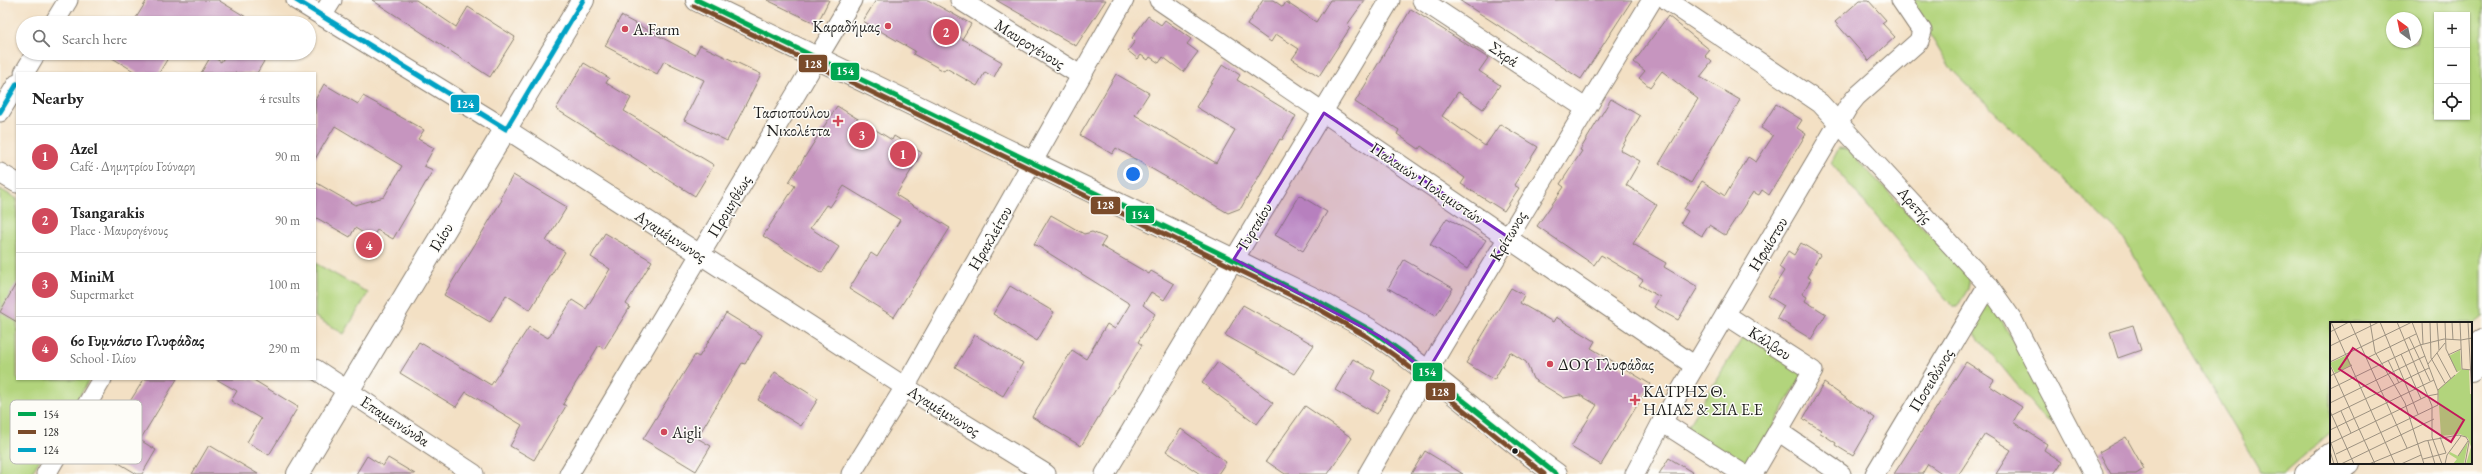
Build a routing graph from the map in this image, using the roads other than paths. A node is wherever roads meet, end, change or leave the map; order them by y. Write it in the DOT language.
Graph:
graph roads {
  1 [pos="68,0"];
  2 [pos="296,0"];
  3 [pos="332,0"];
  4 [pos="583,0"];
  5 [pos="697,0"];
  6 [pos="852,0"];
  7 [pos="960,0"];
  8 [pos="1124,0"];
  9 [pos="1159,0"];
  10 [pos="1390,0"];
  11 [pos="1422,0"];
  12 [pos="1652,0"];
  13 [pos="1667,0"];
  14 [pos="1901,0"];
  15 [pos="58,16"];
  16 [pos="322,16"];
  17 [pos="818,57"];
  18 [pos="32,60"];
  19 [pos="25,72"];
  20 [pos="1080,75"];
  21 [pos="16,86"];
  22 [pos="1585,108"];
  23 [pos="0,112"];
  24 [pos="1324,113"];
  25 [pos="1840,123"];
  26 [pos="506,129"];
  27 [pos="1033,163"];
  28 [pos="0,173"];
  29 [pos="16,182"];
  30 [pos="1508,237"];
  31 [pos="700,255"];
  32 [pos="1234,259"];
  33 [pos="1988,285"];
  34 [pos="1726,315"];
  35 [pos="2482,341"];
  36 [pos="2472,348"];
  37 [pos="2482,363"];
  38 [pos="1695,366"];
  39 [pos="316,370"];
  40 [pos="2472,370"];
  41 [pos="1427,372"];
  42 [pos="101,380"];
  43 [pos="905,387"];
  44 [pos="348,391"];
  45 [pos="90,400"];
  46 [pos="1662,422"];
  47 [pos="1778,431"];
  48 [pos="2330,455"];
  49 [pos="52,464"];
  50 [pos="2348,464"];
  51 [pos="46,474"];
  52 [pos="298,474"];
  53 [pos="474,474"];
  54 [pos="569,474"];
  55 [pos="851,474"];
  56 [pos="1046,474"];
  57 [pos="1105,474"];
  58 [pos="1368,474"];
  59 [pos="1556,474"];
  60 [pos="1635,474"];
  61 [pos="1743,474"];
  62 [pos="1753,474"];
  63 [pos="1841,474"];
  64 [pos="1875,474"];
  65 [pos="2093,474"];
  66 [pos="2306,474"];
  67 [pos="2334,474"];
  1 -- 15 [label="street"];
  2 -- 16 [label="street, Αγαμέμνωνος"];
  3 -- 16 [label="street"];
  4 -- 26 [label="main road, Ιλίου"];
  5 -- 17 [label="main road"];
  6 -- 17 [label="street, Προμηθέως"];
  7 -- 20 [label="street, Μαυρογένους"];
  8 -- 20 [label="street, Ηρακλείτου"];
  9 -- 24 [label="street, Παλαιών Πολεμιστών"];
  10 -- 24 [label="street, Τυρταίου"];
  11 -- 22 [label="street, Σκρά"];
  12 -- 22 [label="street, Κρίτωνος"];
  13 -- 25 [label="street, Αρετής"];
  14 -- 25 [label="street, Ηφαίστου"];
  16 -- 26 [label="street, Αγαμέμνωνος"];
  17 -- 27 [label="main road"];
  17 -- 31 [label="street, Προμηθέως"];
  18 -- 19 [label="street"];
  20 -- 27 [label="street, Ηρακλείτου"];
  21 -- 23 [label="street"];
  22 -- 30 [label="street, Κρίτωνος"];
  24 -- 30 [label="street, Παλαιών Πολεμιστών"];
  24 -- 32 [label="street, Τυρταίου"];
  25 -- 33 [label="street, Αρετής"];
  25 -- 34 [label="street, Ηφαίστου"];
  26 -- 31 [label="street, Αγαμέμνωνος"];
  26 -- 44 [label="main road, Ιλίου"];
  27 -- 32 [label="main road"];
  27 -- 43 [label="street, Ηρακλείτου"];
  28 -- 29 [label="street"];
  30 -- 38 [label="street, Παλαιών Πολεμιστών"];
  30 -- 41 [label="street, Κρίτωνος"];
  31 -- 43 [label="street, Αγαμέμνωνος"];
  31 -- 54 [label="street, Προμηθέως"];
  32 -- 41 [label="main road"];
  32 -- 57 [label="street, Τυρταίου"];
  33 -- 64 [label="street, Ποσειδώνος"];
  33 -- 65 [label="street, Αρετής"];
  34 -- 38 [label="street, Ηφαίστου"];
  34 -- 47 [label="street, Κάλβου"];
  35 -- 36 [label="main road"];
  37 -- 40 [label="main road"];
  38 -- 46 [label="street, Ηφαίστου"];
  39 -- 44 [label="street, Επαμεινώνδα"];
  41 -- 58 [label="street, Κρίτωνος"];
  41 -- 59 [label="main road"];
  42 -- 45 [label="street"];
  43 -- 55 [label="street, Ηρακλείτου"];
  43 -- 56 [label="street, Αγαμέμνωνος"];
  44 -- 52 [label="main road, Ιλίου"];
  44 -- 53 [label="street, Επαμεινώνδα"];
  46 -- 60 [label="street, Ηφαίστου"];
  46 -- 61 [label="street"];
  47 -- 62 [label="street"];
  47 -- 63 [label="street"];
  48 -- 66 [label="main road"];
  49 -- 51 [label="street"];
  50 -- 67 [label="main road"];
}
